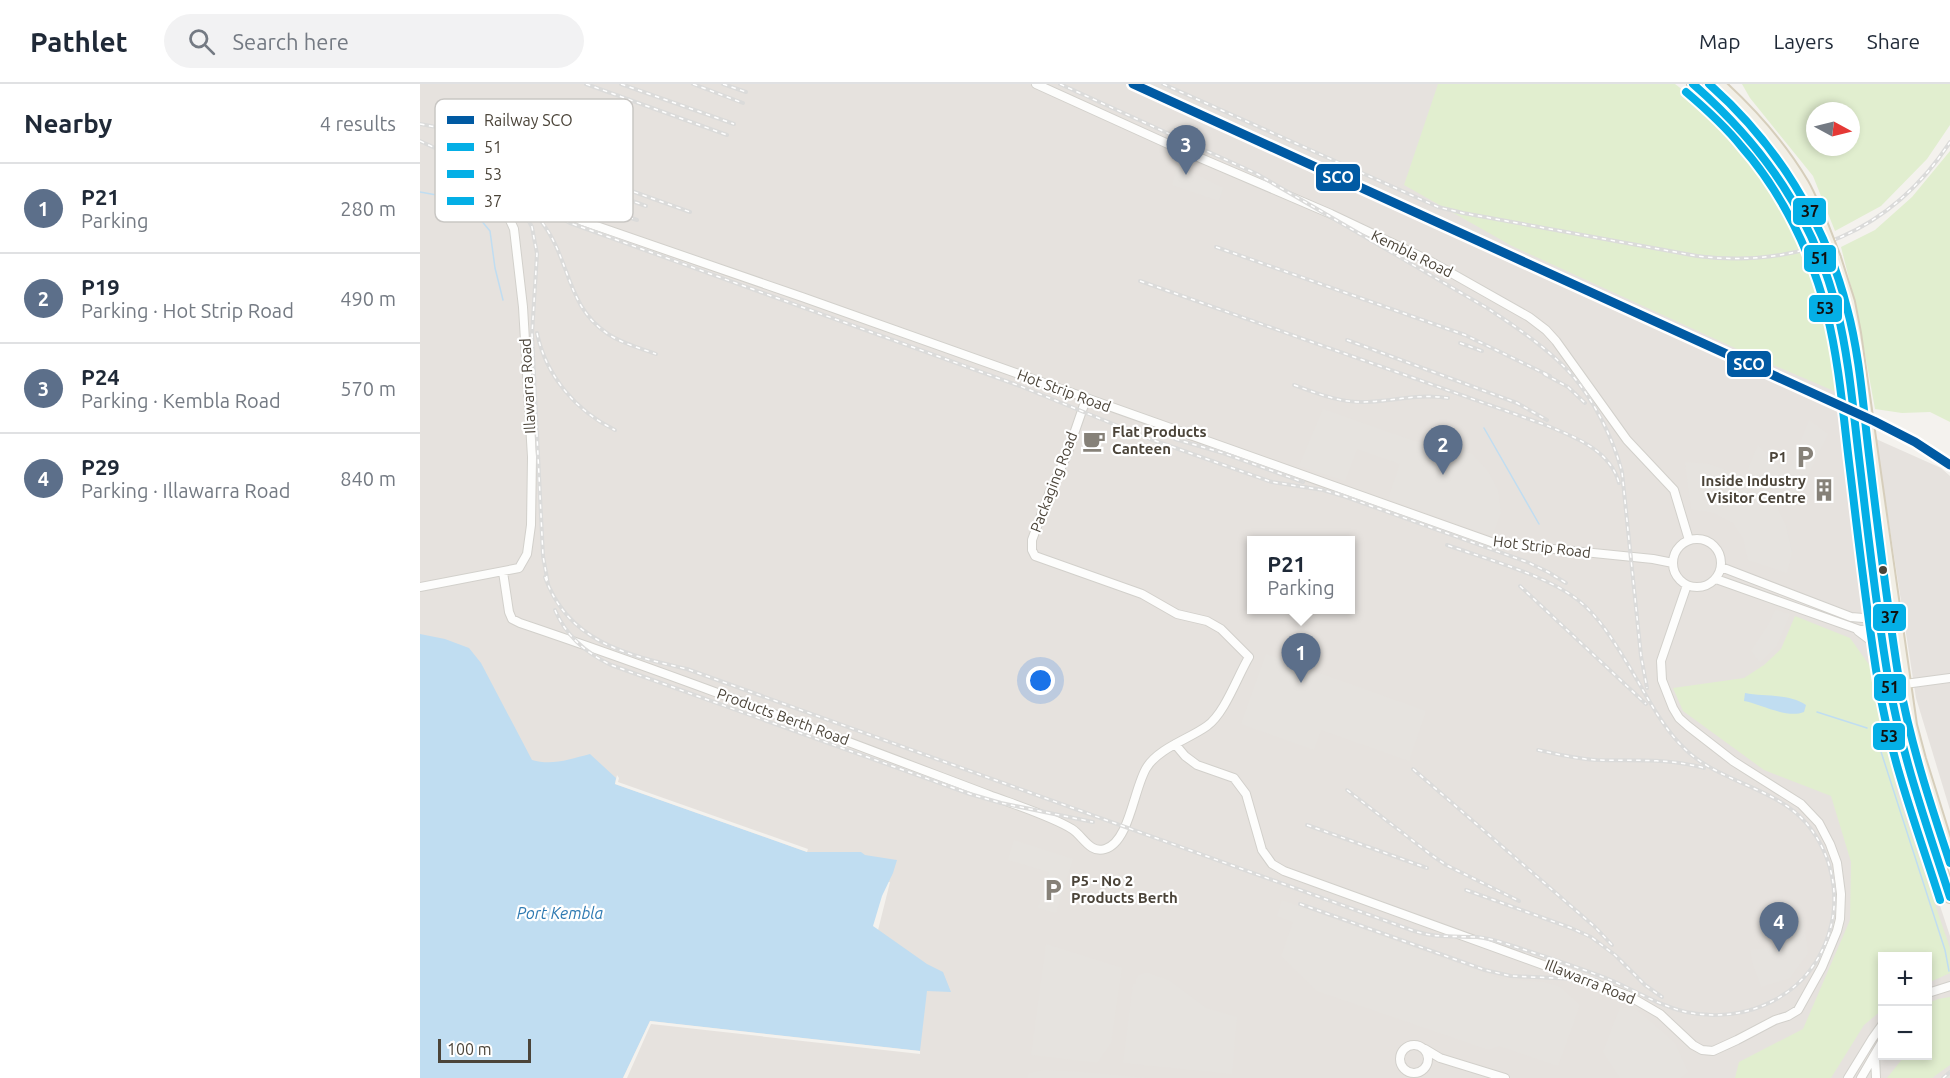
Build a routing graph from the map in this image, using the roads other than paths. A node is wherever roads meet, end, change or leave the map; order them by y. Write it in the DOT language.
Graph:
graph roads {
  1 [pos="1036,84"];
  2 [pos="1693,84"];
  3 [pos="1719,84"];
  4 [pos="1731,84"];
  5 [pos="1750,114"];
  6 [pos="511,222"];
  7 [pos="585,222"];
  8 [pos="1086,399"];
  9 [pos="1689,540"];
  10 [pos="1673,564"];
  11 [pos="1721,567"];
  12 [pos="503,572"];
  13 [pos="1716,579"];
  14 [pos="1687,585"];
  15 [pos="420,587"];
  16 [pos="1790,593"];
  17 [pos="1787,604"];
  18 [pos="1879,616"];
  19 [pos="1895,620"];
  20 [pos="1852,628"];
  21 [pos="1881,629"];
  22 [pos="1950,678"];
  23 [pos="1904,684"];
  24 [pos="1890,686"];
  25 [pos="1176,744"];
  26 [pos="1950,855"];
  27 [pos="1950,897"];
  28 [pos="1950,988"];
  29 [pos="1932,991"];
  30 [pos="1878,1031"];
  31 [pos="1423,1048"];
  32 [pos="1878,1049"];
  33 [pos="1864,1052"];
  34 [pos="1875,1054"];
  35 [pos="1450,1061"];
  36 [pos="1421,1071"];
  37 [pos="1505,1078"];
  38 [pos="1848,1078"];
  39 [pos="1855,1078"];
  40 [pos="1861,1078"];
  41 [pos="1876,1078"];
  1 -- 9 [label="street, Kembla Road"];
  2 -- 18 [label="main road, bridge"];
  3 -- 5 [label="main road"];
  4 -- 5 [label="main road"];
  5 -- 19 [label="main road, bridge"];
  6 -- 12 [label="street, Illawarra Road"];
  7 -- 8 [label="street, Hot Strip Road"];
  8 -- 10 [label="street, Hot Strip Road"];
  8 -- 25 [label="street, Packaging Road"];
  9 -- 10 [label="street"];
  9 -- 11 [label="street"];
  10 -- 14 [label="street"];
  11 -- 13 [label="street"];
  11 -- 16 [label="street"];
  12 -- 15 [label="street"];
  12 -- 25 [label="street, Products Berth Road"];
  13 -- 14 [label="street"];
  13 -- 17 [label="street"];
  14 -- 25 [label="street, Illawarra Road"];
  16 -- 17 [label="street"];
  16 -- 18 [label="street"];
  17 -- 20 [label="street"];
  18 -- 19 [label="street"];
  18 -- 21 [label="main road"];
  19 -- 21 [label="street"];
  19 -- 23 [label="main road"];
  20 -- 21 [label="street"];
  20 -- 24 [label="street"];
  21 -- 24 [label="main road"];
  22 -- 23 [label="street"];
  23 -- 24 [label="street"];
  23 -- 26 [label="main road"];
  24 -- 27 [label="main road"];
  28 -- 29 [label="street"];
  30 -- 33 [label="street"];
  31 -- 35 [label="street"];
  31 -- 36 [label="street"];
  31 -- 36 [label="street"];
  32 -- 34 [label="street"];
  33 -- 38 [label="street"];
  33 -- 39 [label="street"];
  34 -- 40 [label="street"];
  34 -- 41 [label="street"];
  35 -- 36 [label="street"];
  35 -- 37 [label="street"];
}
